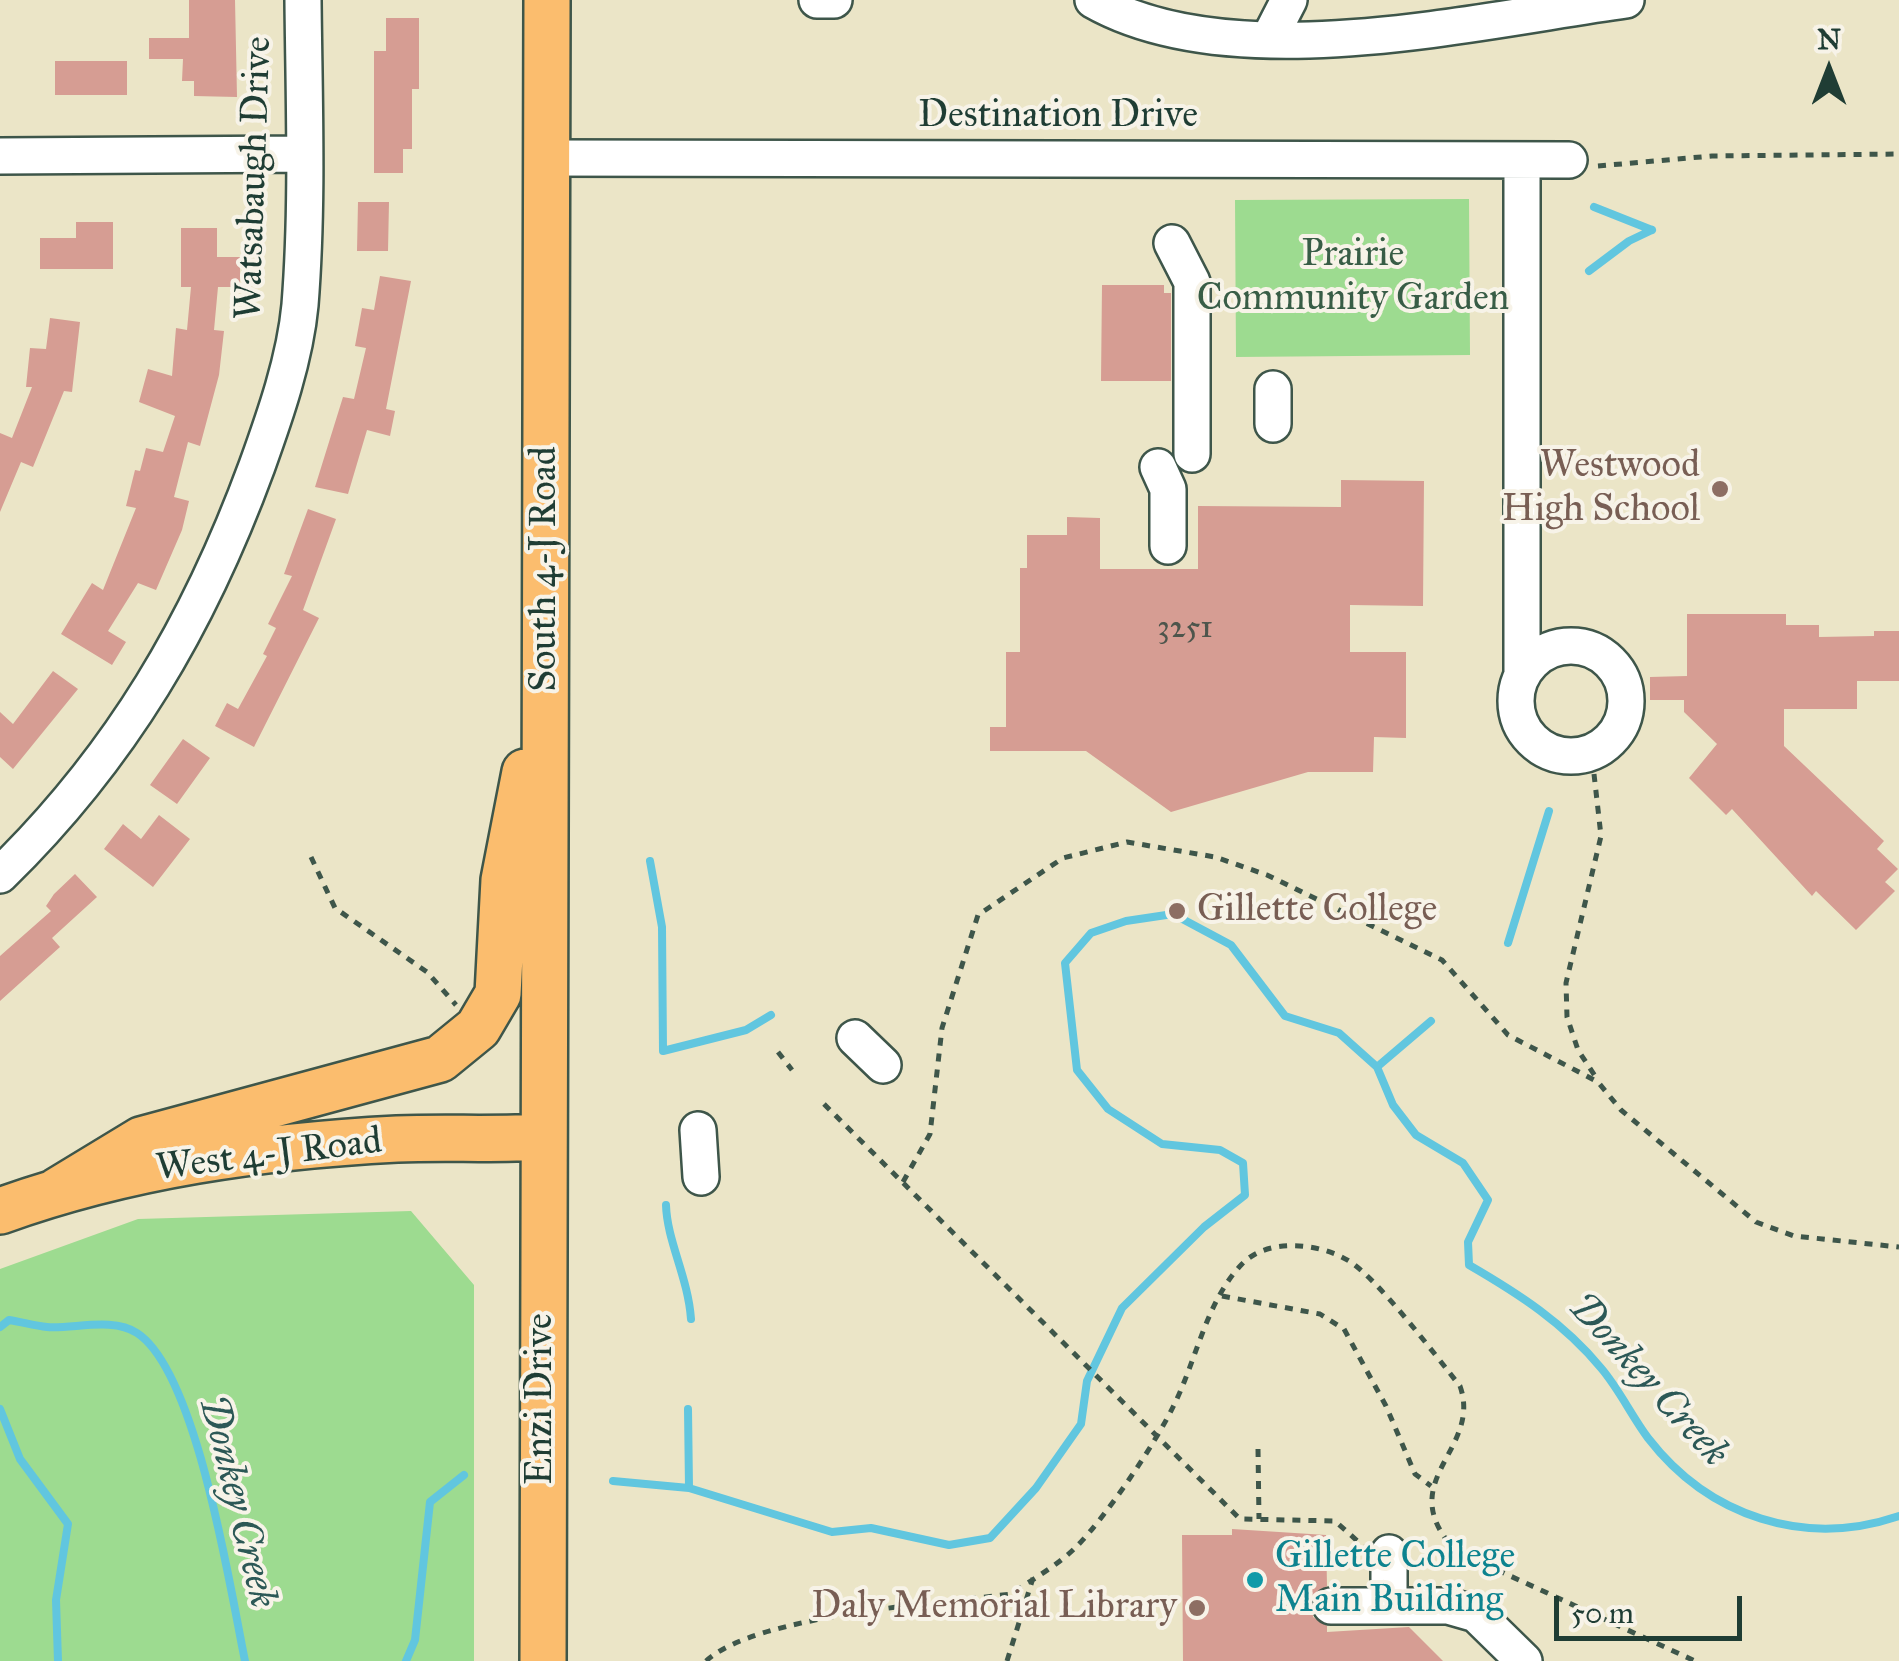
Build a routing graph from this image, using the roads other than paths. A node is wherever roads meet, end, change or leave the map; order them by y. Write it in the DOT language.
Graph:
graph roads {
  1 [pos="304,0"];
  2 [pos="547,0"];
  3 [pos="817,0"];
  4 [pos="834,0"];
  5 [pos="1093,0"];
  6 [pos="1289,0"];
  7 [pos="1626,0"];
  8 [pos="1188,16"];
  9 [pos="1269,39"];
  10 [pos="304,154"];
  11 [pos="0,156"];
  12 [pos="546,158"];
  13 [pos="1522,160"];
  14 [pos="1569,160"];
  15 [pos="1172,243"];
  16 [pos="1192,454"];
  17 [pos="1158,467"];
  18 [pos="1168,546"];
  19 [pos="546,657"];
  20 [pos="1522,674"];
  21 [pos="0,874"];
  22 [pos="854,1038"];
  23 [pos="882,1064"];
  24 [pos="698,1130"];
  25 [pos="542,1137"];
  26 [pos="702,1177"];
  27 [pos="58,1191"];
  28 [pos="0,1212"];
  29 [pos="1388,1553"];
  30 [pos="1389,1605"];
  31 [pos="1331,1606"];
  32 [pos="542,1661"];
  33 [pos="1524,1661"];
  1 -- 10 [label="street, Watsabaugh Drive"];
  2 -- 12 [label="main road, South 4-J Road"];
  3 -- 4 [label="street"];
  5 -- 8 [label="street"];
  6 -- 9 [label="street"];
  7 -- 9 [label="street"];
  8 -- 9 [label="street"];
  10 -- 11 [label="street"];
  10 -- 21 [label="street, Watsabaugh Drive"];
  12 -- 13 [label="street, Destination Drive"];
  12 -- 19 [label="main road, South 4-J Road"];
  13 -- 14 [label="street, Destination Drive"];
  13 -- 20 [label="street"];
  15 -- 16 [label="street"];
  17 -- 18 [label="street"];
  19 -- 25 [label="main road, South 4-J Road"];
  19 -- 27 [label="main road"];
  22 -- 23 [label="street"];
  24 -- 26 [label="street"];
  25 -- 27 [label="main road, West 4-J Road"];
  25 -- 32 [label="main road, Enzi Drive"];
  27 -- 28 [label="main road, West 4-J Road"];
  29 -- 30 [label="street"];
  30 -- 31 [label="street"];
  30 -- 33 [label="street"];
}
